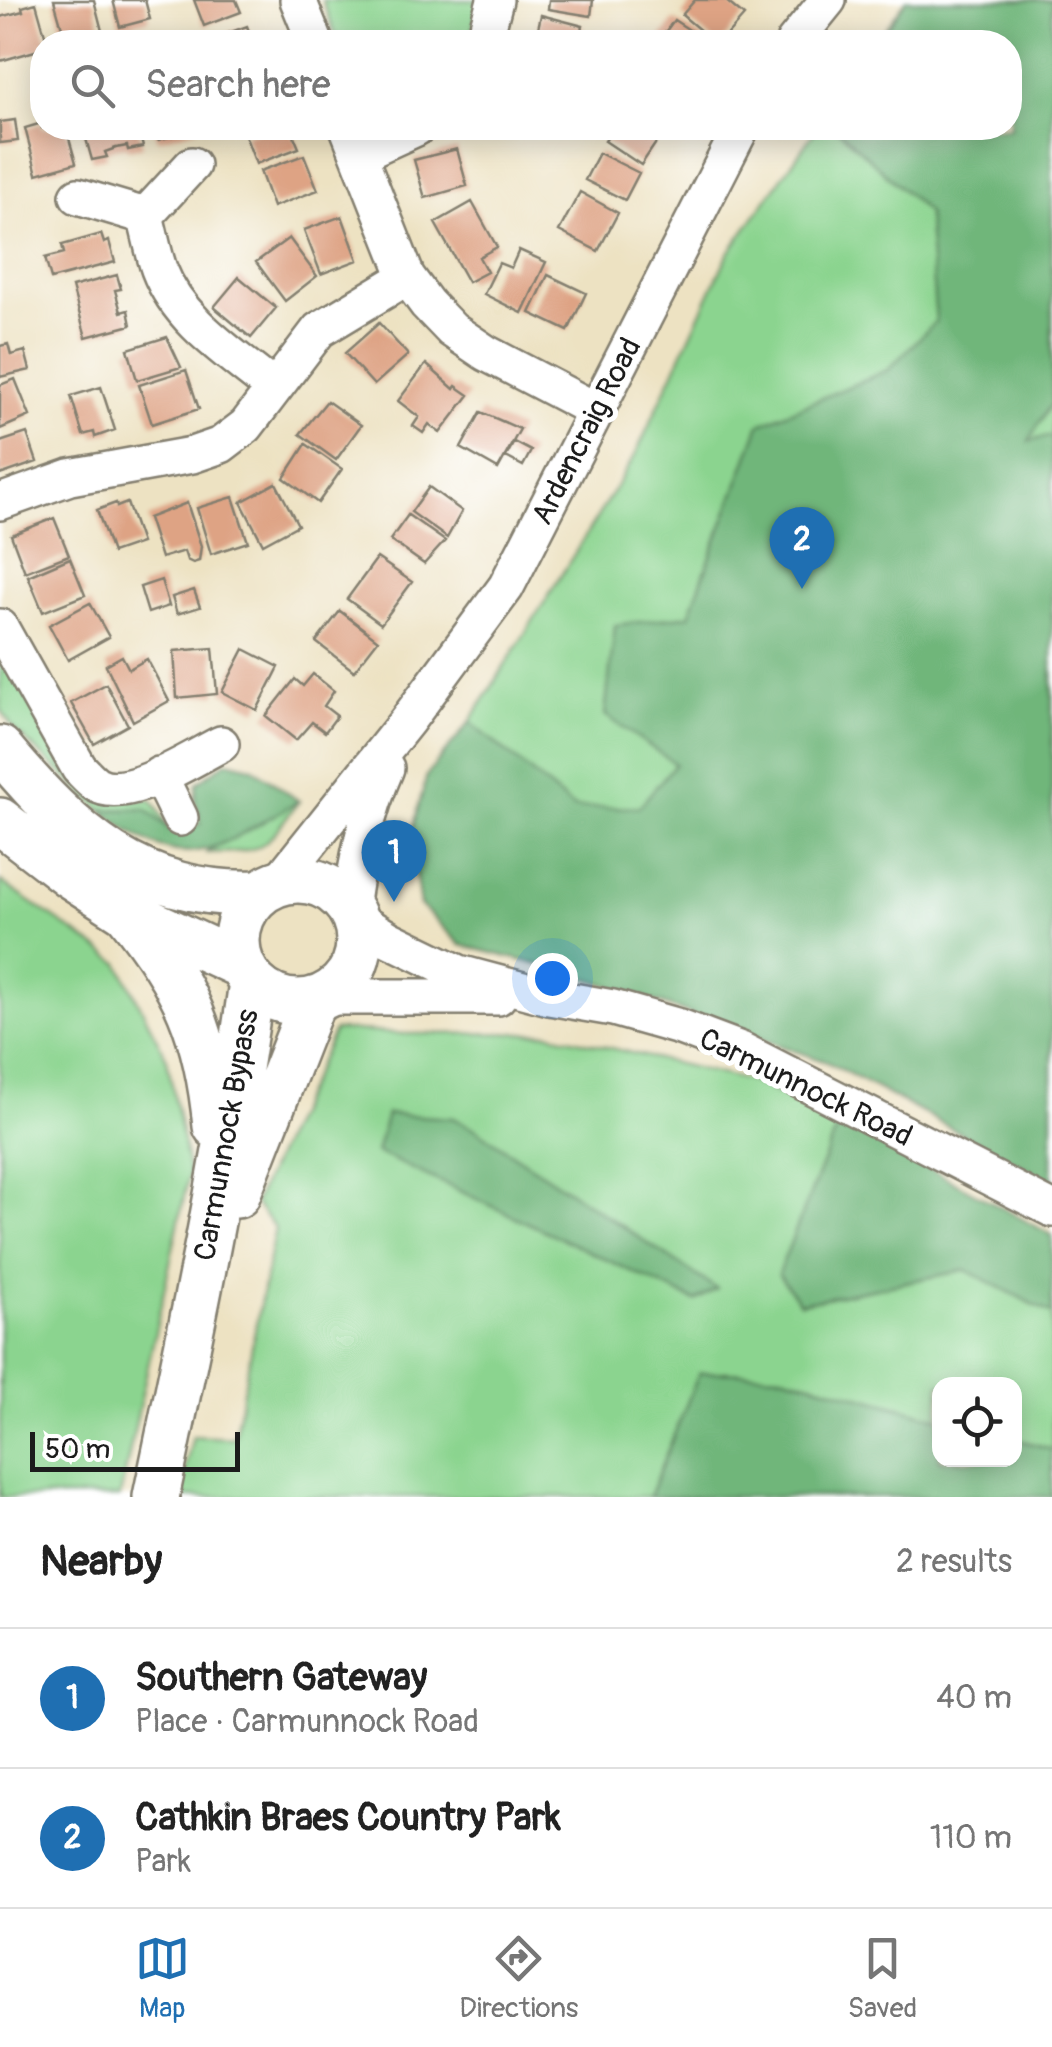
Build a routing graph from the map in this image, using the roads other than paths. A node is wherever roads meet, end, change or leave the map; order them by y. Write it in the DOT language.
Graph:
graph roads {
  1 [pos="298,0"];
  2 [pos="496,0"];
  3 [pos="828,0"];
  4 [pos="309,30"];
  5 [pos="487,30"];
  6 [pos="804,30"];
  7 [pos="735,140"];
  8 [pos="354,141"];
  9 [pos="192,165"];
  10 [pos="78,196"];
  11 [pos="145,216"];
  12 [pos="407,277"];
  13 [pos="273,388"];
  14 [pos="597,411"];
  15 [pos="0,502"];
  16 [pos="0,627"];
  17 [pos="407,721"];
  18 [pos="220,744"];
  19 [pos="0,749"];
  20 [pos="158,775"];
  21 [pos="180,818"];
  22 [pos="0,821"];
  23 [pos="268,888"];
  24 [pos="127,912"];
  25 [pos="352,913"];
  26 [pos="246,974"];
  27 [pos="549,996"];
  28 [pos="319,999"];
  29 [pos="220,1178"];
  30 [pos="1052,1209"];
  31 [pos="200,1288"];
  32 [pos="156,1497"];
  1 -- 4 [label="street"];
  2 -- 5 [label="street"];
  3 -- 6 [label="street"];
  7 -- 14 [label="street, Ardencraig Road"];
  8 -- 12 [label="street"];
  9 -- 11 [label="street"];
  10 -- 11 [label="street"];
  11 -- 13 [label="street"];
  12 -- 13 [label="street"];
  12 -- 14 [label="street"];
  13 -- 15 [label="street"];
  14 -- 17 [label="street, Ardencraig Road"];
  16 -- 20 [label="street"];
  17 -- 23 [label="street, Ardencraig Road"];
  17 -- 25 [label="street, Ardencraig Road"];
  18 -- 20 [label="street"];
  19 -- 23 [label="main road"];
  20 -- 21 [label="street"];
  22 -- 24 [label="main road"];
  23 -- 25 [label="main road"];
  23 -- 26 [label="main road"];
  24 -- 26 [label="main road"];
  24 -- 29 [label="main road"];
  25 -- 27 [label="street, Carmunnock Road"];
  25 -- 28 [label="main road"];
  26 -- 28 [label="main road"];
  26 -- 29 [label="main road, Carmunnock Bypass"];
  27 -- 28 [label="street, Carmunnock Road"];
  27 -- 30 [label="street, Carmunnock Road"];
  28 -- 31 [label="main road, Carmunnock Bypass"];
  29 -- 31 [label="main road, Carmunnock Bypass"];
  31 -- 32 [label="main road, Carmunnock Bypass"];
}
